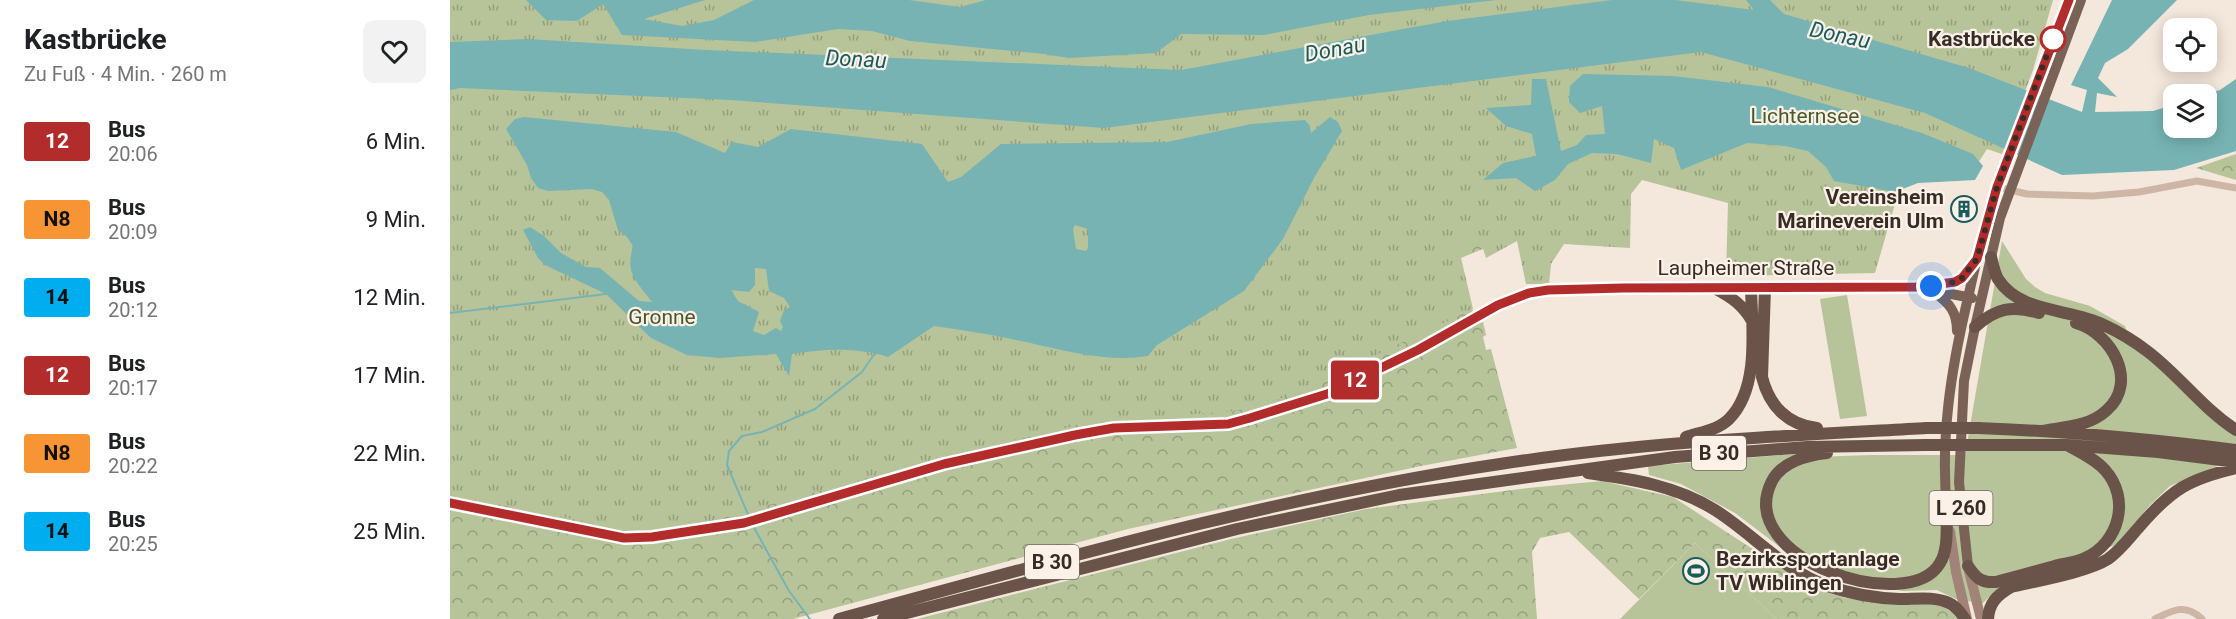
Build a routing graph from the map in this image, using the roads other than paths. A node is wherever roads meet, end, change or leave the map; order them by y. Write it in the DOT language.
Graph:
graph roads {
  1 [pos="2069,0"];
  2 [pos="2081,0"];
  3 [pos="2039,92"];
  4 [pos="1997,187"];
  5 [pos="2236,188"];
  6 [pos="2009,192"];
  7 [pos="1992,251"];
  8 [pos="1977,259"];
  9 [pos="1916,287"];
  10 [pos="1751,288"];
  11 [pos="1765,288"];
  12 [pos="1716,289"];
  13 [pos="1932,291"];
  14 [pos="1968,297"];
  15 [pos="1981,300"];
  16 [pos="1752,321"];
  17 [pos="1975,327"];
  18 [pos="1957,344"];
  19 [pos="2042,430"];
  20 [pos="2236,430"];
  21 [pos="1845,432"];
  22 [pos="1659,444"];
  23 [pos="1863,445"];
  24 [pos="2067,445"];
  25 [pos="2236,450"];
  26 [pos="2236,462"];
  27 [pos="2236,468"];
  28 [pos="1575,471"];
  29 [pos="450,502"];
  30 [pos="1947,510"];
  31 [pos="1968,566"];
  32 [pos="839,619"];
  33 [pos="883,619"];
  34 [pos="1966,619"];
  35 [pos="1981,619"];
  36 [pos="1988,619"];
  37 [pos="2155,619"];
  38 [pos="2202,619"];
  1 -- 3 [label="main road"];
  2 -- 3 [label="main road"];
  3 -- 4 [label="main road"];
  3 -- 6 [label="main road"];
  4 -- 6 [label="street"];
  4 -- 8 [label="main road"];
  5 -- 6 [label="street"];
  6 -- 7 [label="main road"];
  7 -- 15 [label="main road"];
  7 -- 20 [label="highway"];
  8 -- 9 [label="main road"];
  8 -- 14 [label="main road"];
  9 -- 11 [label="main road, Laupheimer Straße / L 260"];
  9 -- 13 [label="main road, Laupheimer Straße / L 260"];
  10 -- 11 [label="main road, Laupheimer Straße / L 260"];
  10 -- 12 [label="street, Laupheimer Straße"];
  10 -- 16 [label="highway"];
  11 -- 21 [label="highway"];
  12 -- 16 [label="highway"];
  12 -- 29 [label="street, Laupheimer Straße"];
  13 -- 14 [label="main road, Laupheimer Straße"];
  13 -- 18 [label="main road, L 260"];
  14 -- 15 [label="main road, Laupheimer Straße"];
  14 -- 18 [label="main road"];
  15 -- 17 [label="main road"];
  16 -- 22 [label="highway"];
  17 -- 19 [label="highway"];
  17 -- 31 [label="main road, L 260"];
  18 -- 30 [label="main road, L 260"];
  19 -- 21 [label="highway, B 30, bridge"];
  19 -- 25 [label="highway, B 30"];
  21 -- 22 [label="highway, B 30"];
  22 -- 32 [label="highway, B 30"];
  23 -- 24 [label="highway, B 30, bridge"];
  23 -- 28 [label="highway, B 30"];
  23 -- 30 [label="highway"];
  24 -- 26 [label="highway, B 30"];
  24 -- 31 [label="highway"];
  27 -- 36 [label="highway"];
  28 -- 33 [label="highway, B 30"];
  28 -- 34 [label="highway"];
  30 -- 34 [label="main road, L 260"];
  31 -- 35 [label="main road, L 260"];
  37 -- 38 [label="street"];
}
